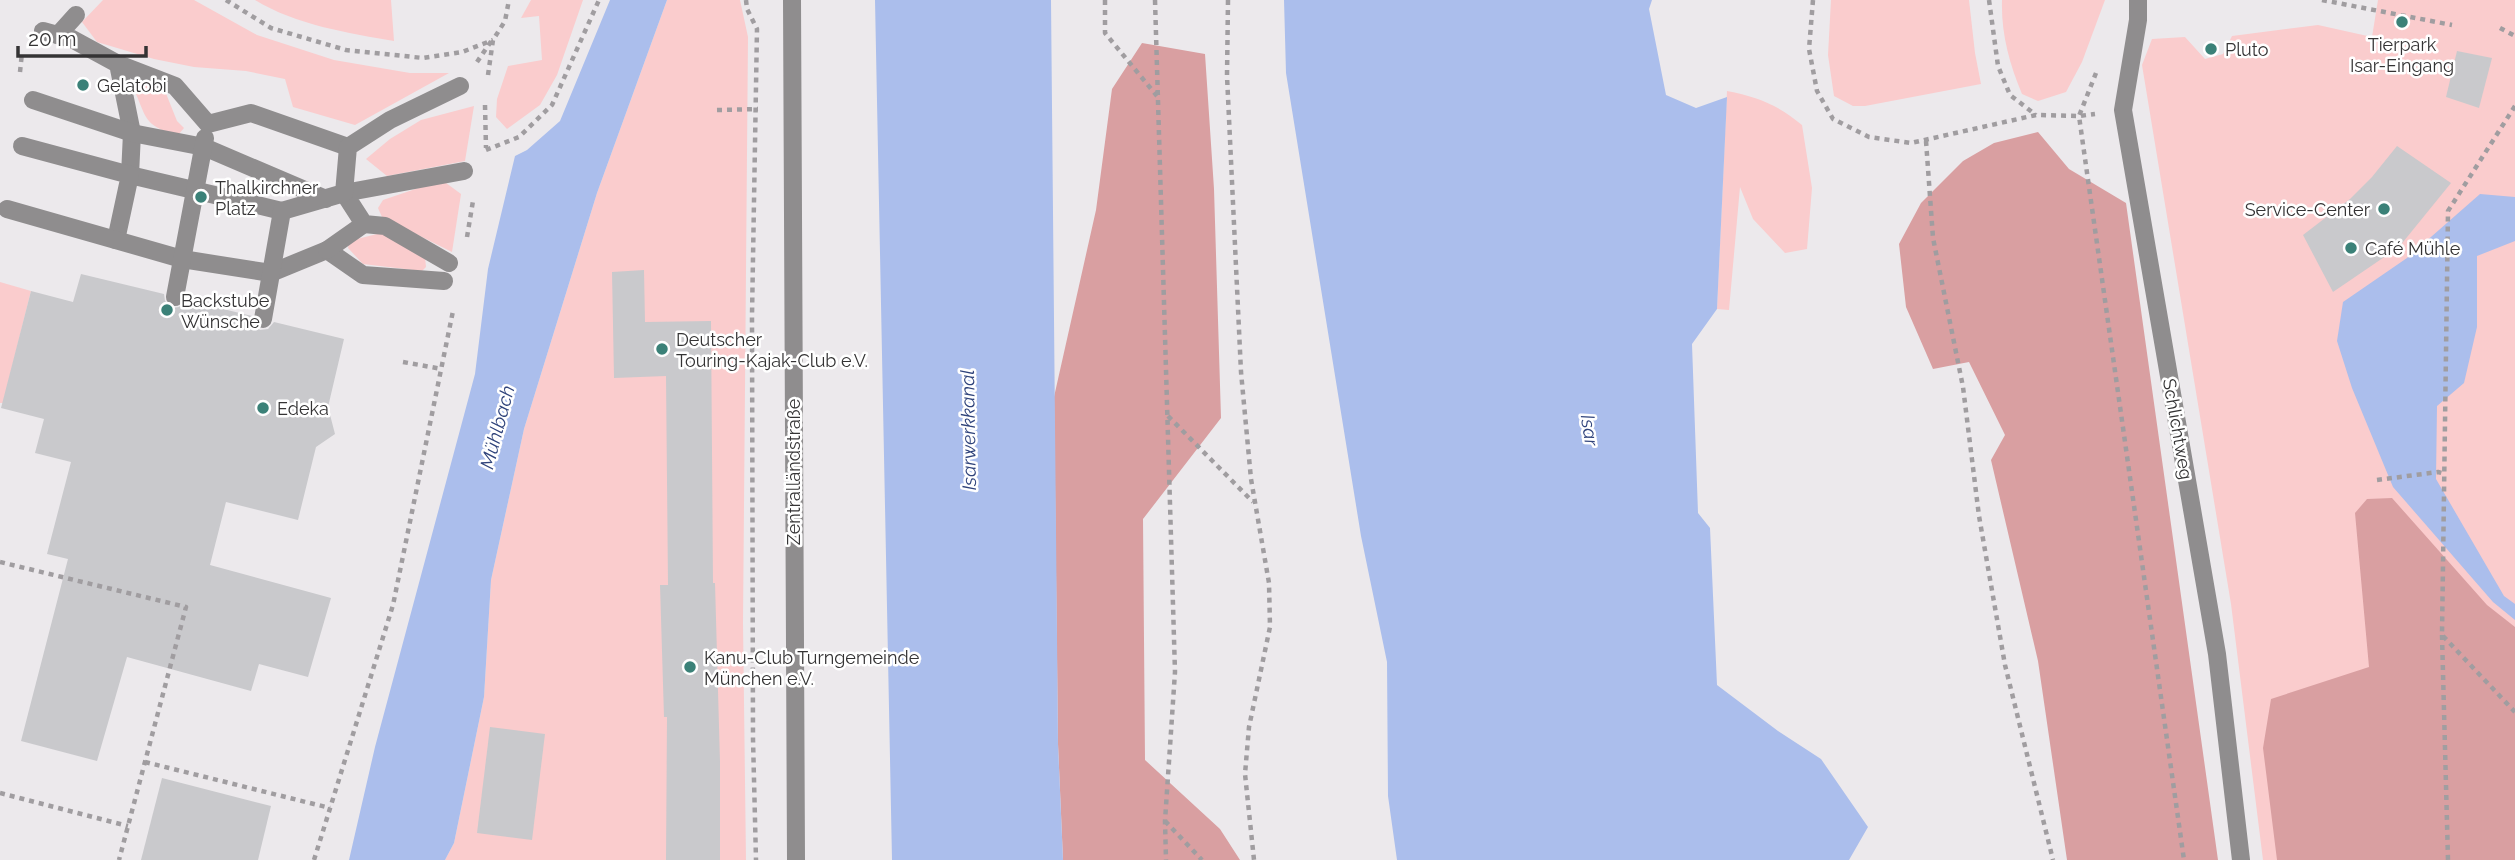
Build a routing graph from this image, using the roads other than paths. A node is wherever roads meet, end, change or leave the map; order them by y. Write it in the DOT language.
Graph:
graph roads {
  1 [pos="792,0"];
  2 [pos="2138,0"];
  3 [pos="76,15"];
  4 [pos="118,64"];
  5 [pos="460,86"];
  6 [pos="33,100"];
  7 [pos="208,124"];
  8 [pos="132,133"];
  9 [pos="22,146"];
  10 [pos="204,146"];
  11 [pos="348,147"];
  12 [pos="464,171"];
  13 [pos="130,175"];
  14 [pos="195,191"];
  15 [pos="344,193"];
  16 [pos="326,199"];
  17 [pos="7,209"];
  18 [pos="282,211"];
  19 [pos="364,224"];
  20 [pos="116,240"];
  21 [pos="327,250"];
  22 [pos="182,259"];
  23 [pos="271,273"];
  24 [pos="174,297"];
  25 [pos="263,319"];
  26 [pos="796,860"];
  27 [pos="2241,860"];
  1 -- 26 [label="street, Zentralländstraße"];
  2 -- 27 [label="street, Schlichtweg"];
  3 -- 4 [label="street"];
  4 -- 7 [label="street"];
  4 -- 8 [label="street"];
  5 -- 11 [label="street"];
  6 -- 8 [label="street"];
  7 -- 10 [label="street"];
  7 -- 11 [label="street"];
  8 -- 10 [label="street"];
  8 -- 13 [label="street"];
  9 -- 13 [label="street"];
  10 -- 14 [label="street"];
  10 -- 16 [label="street"];
  11 -- 15 [label="street"];
  12 -- 15 [label="street"];
  13 -- 14 [label="street"];
  13 -- 20 [label="street"];
  14 -- 18 [label="street"];
  14 -- 22 [label="street"];
  15 -- 16 [label="street"];
  15 -- 19 [label="street"];
  16 -- 18 [label="street"];
  17 -- 20 [label="street"];
  18 -- 23 [label="street"];
  19 -- 21 [label="street"];
  19 -- 21 [label="street"];
  20 -- 22 [label="street"];
  21 -- 23 [label="street"];
  22 -- 23 [label="street"];
  22 -- 24 [label="street"];
  23 -- 25 [label="street"];
}
